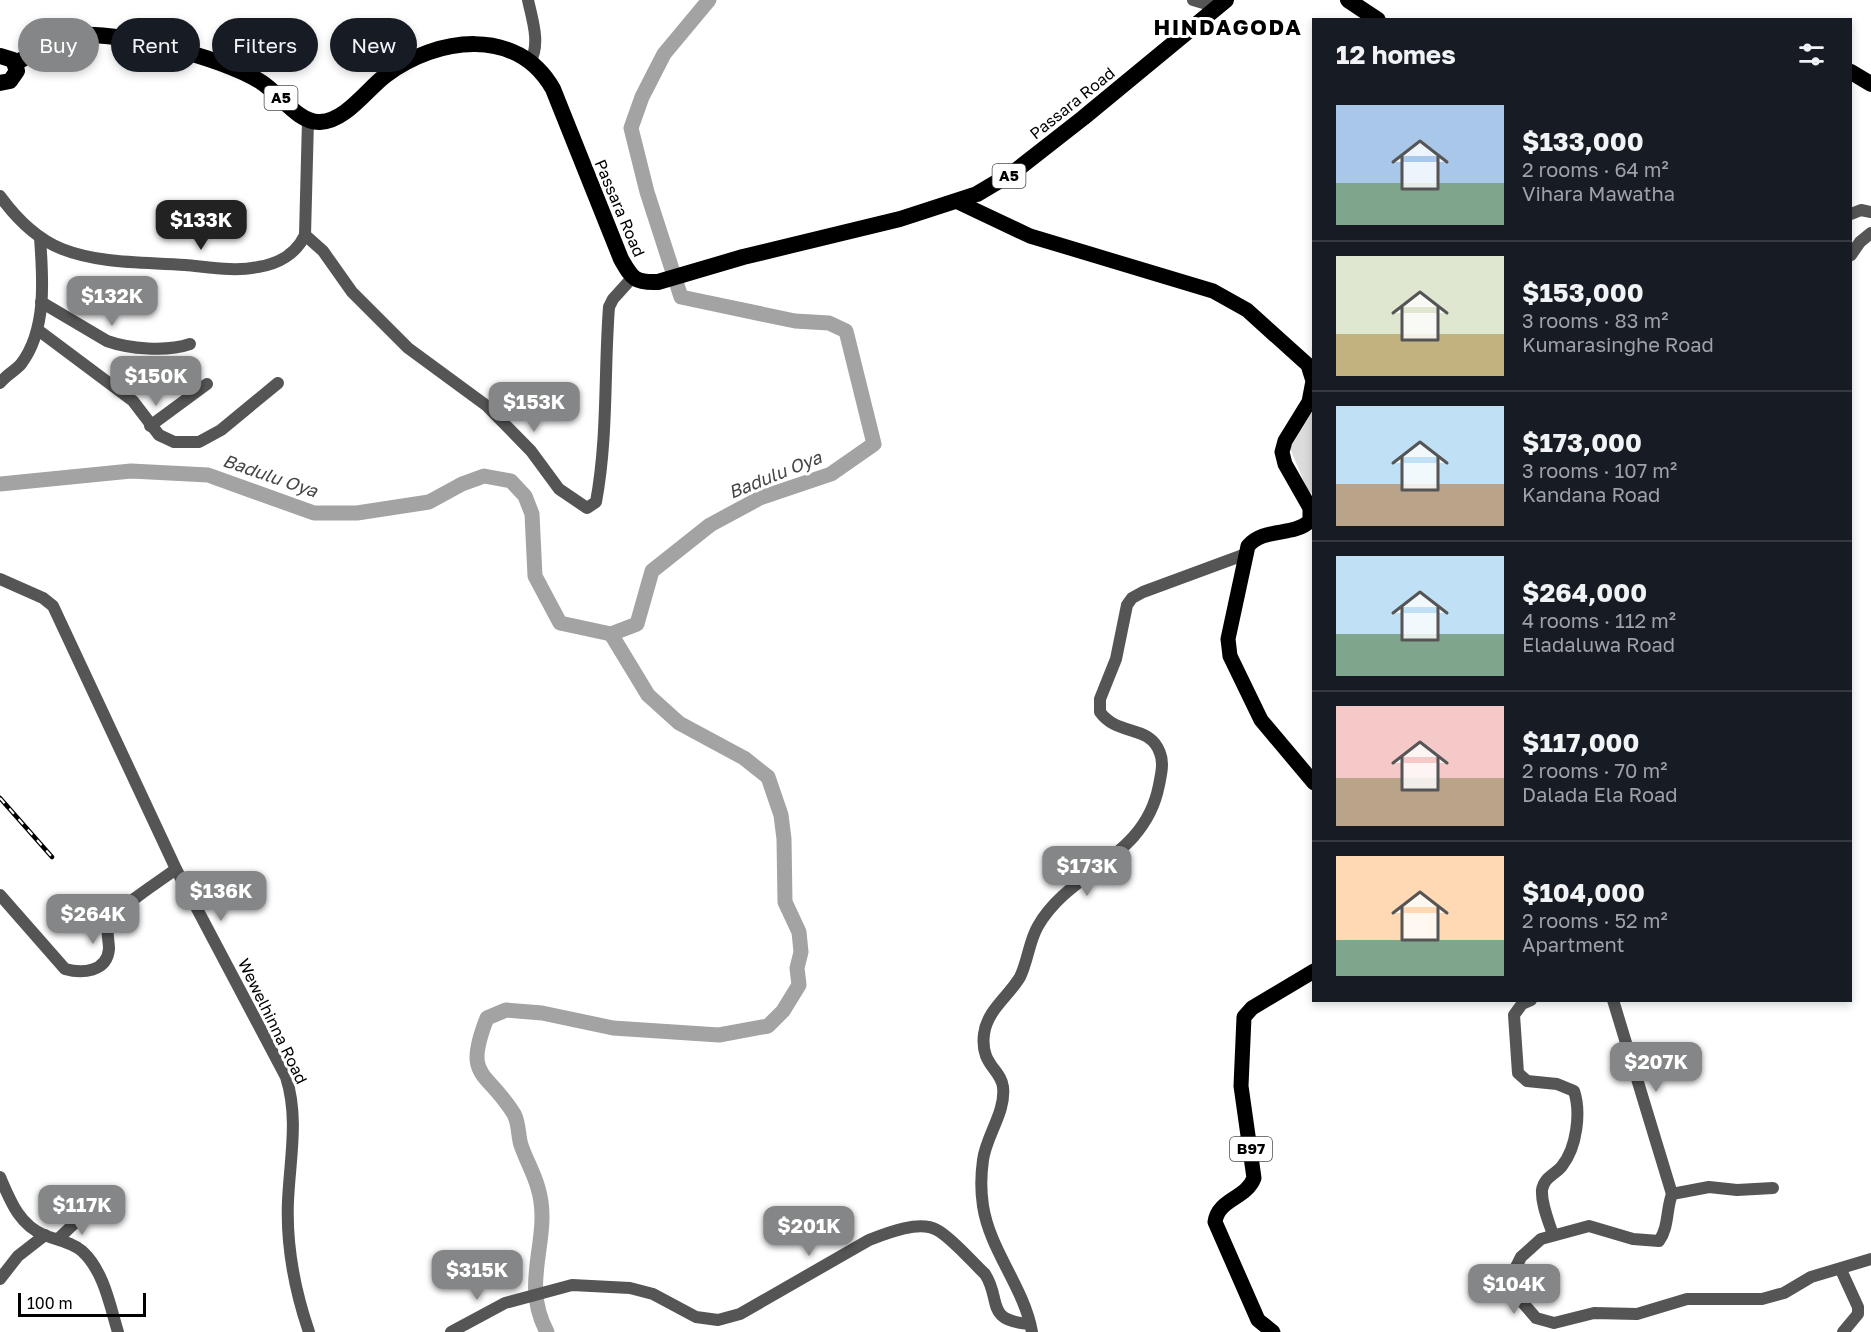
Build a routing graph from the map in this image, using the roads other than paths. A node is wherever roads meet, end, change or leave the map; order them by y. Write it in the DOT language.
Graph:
graph roads {
  1 [pos="528,0"];
  2 [pos="1193,0"];
  3 [pos="1348,0"];
  4 [pos="1222,3"];
  5 [pos="1375,18"];
  6 [pos="8,59"];
  7 [pos="530,62"];
  8 [pos="1852,73"];
  9 [pos="0,83"];
  10 [pos="1871,84"];
  11 [pos="308,120"];
  12 [pos="0,196"];
  13 [pos="958,202"];
  14 [pos="1871,212"];
  15 [pos="1852,214"];
  16 [pos="1871,233"];
  17 [pos="305,235"];
  18 [pos="40,238"];
  19 [pos="1852,254"];
  20 [pos="632,278"];
  21 [pos="41,302"];
  22 [pos="38,330"];
  23 [pos="190,344"];
  24 [pos="1311,364"];
  25 [pos="0,383"];
  26 [pos="279,383"];
  27 [pos="207,384"];
  28 [pos="1312,386"];
  29 [pos="150,426"];
  30 [pos="1246,554"];
  31 [pos="0,579"];
  32 [pos="1312,781"];
  33 [pos="176,869"];
  34 [pos="0,895"];
  35 [pos="1312,972"];
  36 [pos="1526,1002"];
  37 [pos="1614,1002"];
  38 [pos="0,1177"];
  39 [pos="1773,1188"];
  40 [pos="1672,1194"];
  41 [pos="94,1215"];
  42 [pos="45,1235"];
  43 [pos="1553,1235"];
  44 [pos="58,1239"];
  45 [pos="1871,1259"];
  46 [pos="1841,1270"];
  47 [pos="0,1279"];
  48 [pos="1031,1328"];
  49 [pos="118,1332"];
  50 [pos="309,1332"];
  51 [pos="451,1332"];
  52 [pos="1273,1332"];
  53 [pos="1843,1332"];
  1 -- 7 [label="street"];
  2 -- 4 [label="street"];
  3 -- 5 [label="highway"];
  4 -- 13 [label="highway, Passara Road / A5"];
  6 -- 9 [label="highway"];
  6 -- 11 [label="highway, A5"];
  7 -- 11 [label="highway, Passara Road / A5"];
  7 -- 20 [label="highway, Passara Road / A5"];
  8 -- 10 [label="highway"];
  11 -- 17 [label="street"];
  12 -- 18 [label="street"];
  13 -- 20 [label="highway, Passara Road / A5"];
  13 -- 24 [label="main road"];
  14 -- 15 [label="street"];
  16 -- 19 [label="street"];
  17 -- 18 [label="street"];
  17 -- 20 [label="street"];
  18 -- 21 [label="street"];
  21 -- 22 [label="street"];
  21 -- 23 [label="street"];
  22 -- 25 [label="street"];
  22 -- 29 [label="street"];
  26 -- 29 [label="street"];
  27 -- 29 [label="street"];
  28 -- 30 [label="main road"];
  30 -- 32 [label="main road"];
  30 -- 48 [label="street"];
  31 -- 33 [label="street, Wewelhinna Road"];
  33 -- 34 [label="street"];
  33 -- 50 [label="street, Wewelhinna Road"];
  35 -- 52 [label="main road, B97"];
  36 -- 43 [label="street"];
  37 -- 40 [label="street"];
  38 -- 42 [label="street"];
  39 -- 40 [label="street"];
  40 -- 43 [label="street"];
  41 -- 44 [label="street"];
  42 -- 44 [label="street"];
  42 -- 47 [label="street"];
  43 -- 46 [label="street"];
  44 -- 49 [label="street"];
  45 -- 46 [label="street"];
  46 -- 53 [label="street"];
  48 -- 51 [label="street"];
}
